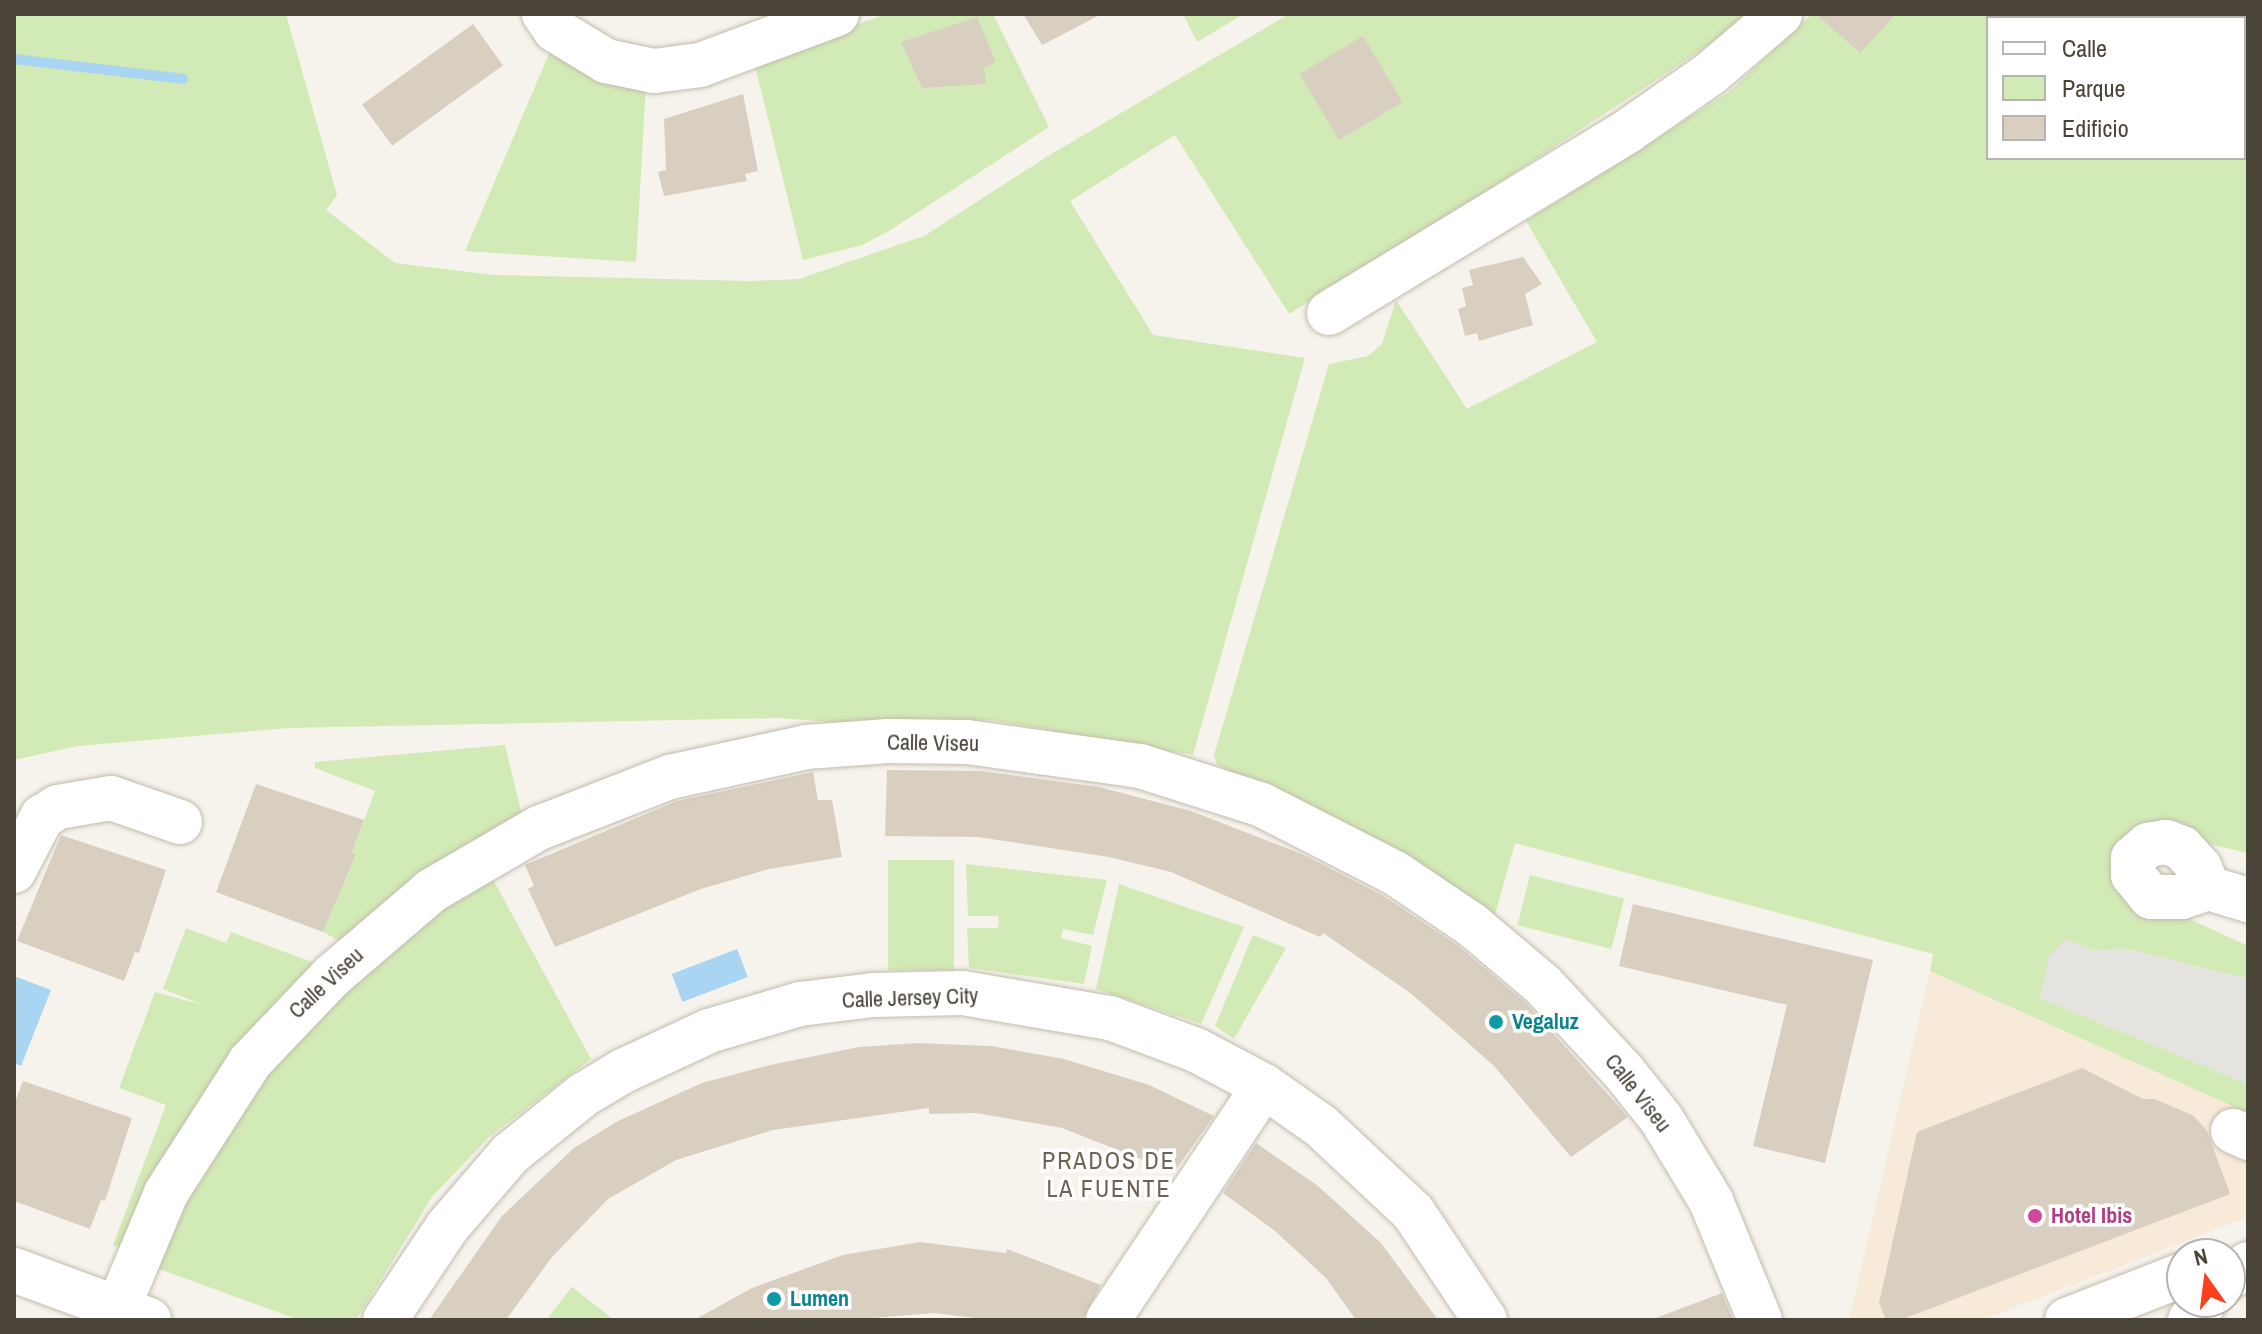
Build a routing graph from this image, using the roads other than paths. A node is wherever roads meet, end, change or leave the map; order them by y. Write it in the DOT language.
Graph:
graph roads {
  1 [pos="544,14"];
  2 [pos="837,14"];
  3 [pos="1780,14"];
  4 [pos="1329,313"];
  5 [pos="180,822"];
  6 [pos="14,871"];
  7 [pos="1264,1086"];
  8 [pos="14,1270"];
  9 [pos="2166,1281"];
  10 [pos="126,1316"];
  11 [pos="385,1320"];
  12 [pos="1108,1320"];
  13 [pos="1485,1320"];
  14 [pos="1760,1320"];
  15 [pos="2067,1320"];
  1 -- 2 [label="street"];
  3 -- 4 [label="street"];
  5 -- 6 [label="street"];
  7 -- 11 [label="street, Calle Jersey City"];
  7 -- 12 [label="street"];
  7 -- 13 [label="street, Calle Jersey City"];
  8 -- 10 [label="street"];
  9 -- 15 [label="street"];
  10 -- 14 [label="street, Calle Viseu"];
}
